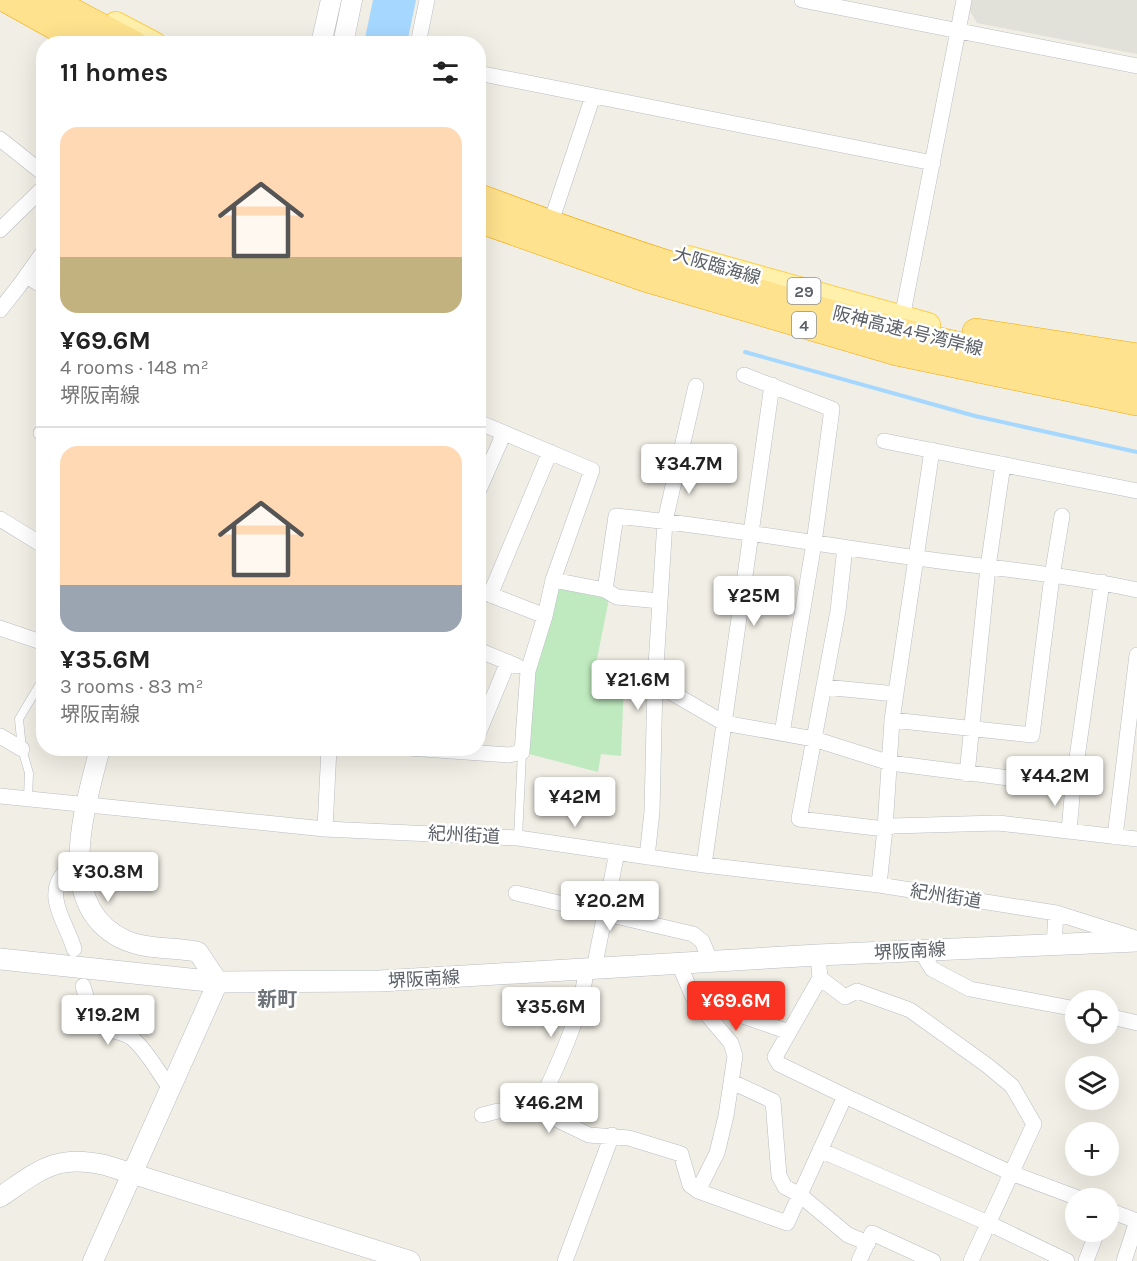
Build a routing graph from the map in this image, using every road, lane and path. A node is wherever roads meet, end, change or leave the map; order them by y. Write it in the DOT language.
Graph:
graph roads {
  1 [pos="8,0"];
  2 [pos="50,0"];
  3 [pos="71,0"];
  4 [pos="331,0"];
  5 [pos="352,0"];
  6 [pos="427,0"];
  7 [pos="802,0"];
  8 [pos="964,0"];
  9 [pos="0,8"];
  10 [pos="959,31"];
  11 [pos="51,36"];
  12 [pos="73,36"];
  13 [pos="118,36"];
  14 [pos="139,36"];
  15 [pos="323,36"];
  16 [pos="345,36"];
  17 [pos="420,36"];
  18 [pos="1137,66"];
  19 [pos="486,75"];
  20 [pos="593,96"];
  21 [pos="0,139"];
  22 [pos="933,163"];
  23 [pos="36,168"];
  24 [pos="486,188"];
  25 [pos="36,195"];
  26 [pos="486,200"];
  27 [pos="554,213"];
  28 [pos="486,222"];
  29 [pos="0,230"];
  30 [pos="486,233"];
  31 [pos="36,263"];
  32 [pos="27,276"];
  33 [pos="36,282"];
  34 [pos="0,310"];
  35 [pos="909,320"];
  36 [pos="1137,357"];
  37 [pos="1137,369"];
  38 [pos="744,375"];
  39 [pos="1137,380"];
  40 [pos="772,385"];
  41 [pos="696,386"];
  42 [pos="1050,394"];
  43 [pos="1137,402"];
  44 [pos="1137,411"];
  45 [pos="1137,418"];
  46 [pos="486,425"];
  47 [pos="504,432"];
  48 [pos="884,441"];
  49 [pos="932,450"];
  50 [pos="550,452"];
  51 [pos="1002,464"];
  52 [pos="486,474"];
  53 [pos="1137,491"];
  54 [pos="1062,516"];
  55 [pos="0,519"];
  56 [pos="665,521"];
  57 [pos="751,532"];
  58 [pos="36,541"];
  59 [pos="814,543"];
  60 [pos="845,547"];
  61 [pos="915,558"];
  62 [pos="988,567"];
  63 [pos="1052,576"];
  64 [pos="553,580"];
  65 [pos="1102,582"];
  66 [pos="486,588"];
  67 [pos="605,590"];
  68 [pos="1137,590"];
  69 [pos="486,593"];
  70 [pos="660,601"];
  71 [pos="545,616"];
  72 [pos="0,628"];
  73 [pos="36,640"];
  74 [pos="486,653"];
  75 [pos="1137,655"];
  76 [pos="508,662"];
  77 [pos="528,671"];
  78 [pos="655,683"];
  79 [pos="824,687"];
  80 [pos="36,690"];
  81 [pos="896,694"];
  82 [pos="486,715"];
  83 [pos="892,720"];
  84 [pos="724,723"];
  85 [pos="972,728"];
  86 [pos="782,733"];
  87 [pos="0,736"];
  88 [pos="814,739"];
  89 [pos="22,749"];
  90 [pos="486,752"];
  91 [pos="522,752"];
  92 [pos="98,756"];
  93 [pos="329,756"];
  94 [pos="890,763"];
  95 [pos="967,774"];
  96 [pos="1073,786"];
  97 [pos="0,796"];
  98 [pos="28,798"];
  99 [pos="86,804"];
  100 [pos="325,829"];
  101 [pos="885,829"];
  102 [pos="1069,831"];
  103 [pos="1115,837"];
  104 [pos="518,838"];
  105 [pos="1137,839"];
  106 [pos="617,852"];
  107 [pos="647,857"];
  108 [pos="79,861"];
  109 [pos="704,865"];
  110 [pos="879,885"];
  111 [pos="516,893"];
  112 [pos="1056,913"];
  113 [pos="606,914"];
  114 [pos="1137,939"];
  115 [pos="1054,945"];
  116 [pos="74,949"];
  117 [pos="921,951"];
  118 [pos="818,955"];
  119 [pos="0,959"];
  120 [pos="711,962"];
  121 [pos="679,964"];
  122 [pos="590,969"];
  123 [pos="820,978"];
  124 [pos="218,982"];
  125 [pos="82,986"];
  126 [pos="694,999"];
  127 [pos="1065,1007"];
  128 [pos="1119,1019"];
  129 [pos="1137,1023"];
  130 [pos="789,1032"];
  131 [pos="732,1082"];
  132 [pos="170,1088"];
  133 [pos="845,1096"];
  134 [pos="537,1110"];
  135 [pos="482,1115"];
  136 [pos="612,1136"];
  137 [pos="820,1150"];
  138 [pos="131,1173"];
  139 [pos="1011,1173"];
  140 [pos="698,1191"];
  141 [pos="1065,1193"];
  142 [pos="800,1194"];
  143 [pos="0,1197"];
  144 [pos="1119,1214"];
  145 [pos="1137,1221"];
  146 [pos="988,1223"];
  147 [pos="1093,1242"];
  148 [pos="868,1243"];
  149 [pos="93,1261"];
  150 [pos="410,1261"];
  151 [pos="565,1261"];
  152 [pos="859,1261"];
  153 [pos="933,1261"];
  154 [pos="971,1261"];
  155 [pos="1067,1261"];
  156 [pos="1086,1261"];
  157 [pos="1124,1261"];
  1 -- 12 [label="highway"];
  2 -- 13 [label="highway"];
  3 -- 14 [label="main road"];
  4 -- 15 [label="street"];
  5 -- 16 [label="street"];
  6 -- 17 [label="street"];
  7 -- 10 [label="street"];
  8 -- 10 [label="street"];
  9 -- 11 [label="main road"];
  10 -- 18 [label="street"];
  10 -- 22 [label="street"];
  19 -- 20 [label="street"];
  20 -- 22 [label="street"];
  20 -- 27 [label="street"];
  21 -- 23 [label="street"];
  22 -- 35 [label="street"];
  24 -- 27 [label="main road, 大阪臨海線 / 29"];
  25 -- 29 [label="street"];
  26 -- 39 [label="highway, 阪神高速4号湾岸線 / 4"];
  27 -- 35 [label="main road, 大阪臨海線 / 29"];
  28 -- 43 [label="highway, 阪神高速4号湾岸線 / 4"];
  30 -- 42 [label="main road, 29"];
  31 -- 32 [label="street"];
  32 -- 33 [label="street"];
  32 -- 34 [label="street"];
  35 -- 36 [label="highway"];
  35 -- 37 [label="main road, 大阪臨海線 / 29"];
  38 -- 40 [label="street"];
  40 -- 57 [label="street"];
  40 -- 59 [label="street"];
  41 -- 56 [label="street"];
  42 -- 44 [label="main road, 29"];
  42 -- 45 [label="highway"];
  46 -- 47 [label="street"];
  47 -- 50 [label="street"];
  47 -- 52 [label="street"];
  48 -- 49 [label="street"];
  49 -- 51 [label="street"];
  49 -- 61 [label="street"];
  50 -- 64 [label="street"];
  50 -- 66 [label="street"];
  51 -- 53 [label="street"];
  51 -- 62 [label="street"];
  54 -- 63 [label="street"];
  55 -- 58 [label="street"];
  56 -- 57 [label="street"];
  56 -- 67 [label="street"];
  56 -- 70 [label="street"];
  57 -- 59 [label="street"];
  57 -- 84 [label="street"];
  59 -- 60 [label="street"];
  59 -- 86 [label="street"];
  60 -- 61 [label="street"];
  60 -- 79 [label="street"];
  61 -- 62 [label="street"];
  61 -- 81 [label="street"];
  62 -- 63 [label="street"];
  62 -- 85 [label="street"];
  63 -- 65 [label="street"];
  63 -- 85 [label="street"];
  64 -- 67 [label="street"];
  64 -- 71 [label="street"];
  65 -- 68 [label="street"];
  65 -- 96 [label="street"];
  67 -- 70 [label="street"];
  69 -- 71 [label="street"];
  70 -- 78 [label="street"];
  71 -- 77 [label="street"];
  72 -- 73 [label="street"];
  74 -- 76 [label="street"];
  75 -- 103 [label="street"];
  76 -- 77 [label="street"];
  76 -- 82 [label="street"];
  77 -- 91 [label="street"];
  78 -- 84 [label="street"];
  78 -- 107 [label="street"];
  79 -- 81 [label="street"];
  79 -- 88 [label="street"];
  80 -- 89 [label="lane"];
  81 -- 83 [label="street"];
  83 -- 85 [label="street"];
  83 -- 94 [label="street"];
  84 -- 86 [label="street"];
  84 -- 109 [label="street"];
  85 -- 95 [label="street"];
  86 -- 88 [label="street"];
  87 -- 89 [label="street"];
  88 -- 94 [label="street"];
  88 -- 101 [label="street"];
  89 -- 98 [label="lane"];
  90 -- 91 [label="street"];
  91 -- 104 [label="lane"];
  92 -- 99 [label="street"];
  93 -- 100 [label="street"];
  94 -- 95 [label="street"];
  94 -- 101 [label="street"];
  95 -- 96 [label="street"];
  96 -- 102 [label="street"];
  97 -- 98 [label="street, 紀州街道"];
  98 -- 99 [label="street, 紀州街道"];
  99 -- 100 [label="street, 紀州街道"];
  99 -- 108 [label="street"];
  100 -- 104 [label="street, 紀州街道"];
  101 -- 102 [label="street"];
  101 -- 110 [label="street"];
  102 -- 103 [label="street"];
  103 -- 105 [label="street"];
  104 -- 106 [label="street, 紀州街道"];
  106 -- 107 [label="street, 紀州街道"];
  106 -- 113 [label="street"];
  107 -- 109 [label="street, 紀州街道"];
  108 -- 116 [label="street"];
  108 -- 124 [label="street"];
  109 -- 110 [label="street, 紀州街道"];
  110 -- 112 [label="street, 紀州街道"];
  111 -- 113 [label="street"];
  112 -- 114 [label="street, 紀州街道"];
  112 -- 115 [label="street"];
  113 -- 120 [label="street"];
  113 -- 122 [label="street"];
  114 -- 115 [label="main road, 堺阪南線"];
  115 -- 117 [label="main road, 堺阪南線"];
  117 -- 118 [label="main road, 堺阪南線"];
  117 -- 127 [label="street"];
  118 -- 120 [label="main road, 堺阪南線"];
  118 -- 123 [label="street"];
  119 -- 124 [label="main road, 堺阪南線"];
  120 -- 121 [label="main road, 堺阪南線"];
  121 -- 122 [label="main road, 堺阪南線"];
  121 -- 126 [label="street"];
  122 -- 124 [label="main road, 堺阪南線"];
  122 -- 134 [label="street"];
  123 -- 130 [label="street"];
  123 -- 139 [label="street"];
  124 -- 132 [label="street"];
  125 -- 132 [label="street"];
  126 -- 130 [label="street"];
  126 -- 131 [label="street"];
  128 -- 129 [label="street"];
  130 -- 133 [label="street"];
  131 -- 140 [label="street"];
  131 -- 142 [label="street"];
  132 -- 138 [label="street"];
  133 -- 137 [label="street"];
  133 -- 139 [label="street"];
  134 -- 135 [label="street"];
  134 -- 136 [label="street"];
  136 -- 140 [label="street"];
  136 -- 151 [label="street"];
  137 -- 142 [label="street"];
  137 -- 146 [label="street"];
  138 -- 143 [label="street"];
  138 -- 149 [label="street"];
  138 -- 150 [label="street"];
  139 -- 141 [label="street"];
  139 -- 146 [label="street"];
  140 -- 142 [label="street"];
  142 -- 148 [label="street"];
  144 -- 145 [label="street"];
  145 -- 157 [label="street"];
  146 -- 154 [label="street"];
  146 -- 155 [label="street"];
  147 -- 156 [label="street"];
  148 -- 152 [label="street"];
  148 -- 153 [label="street"];
}
